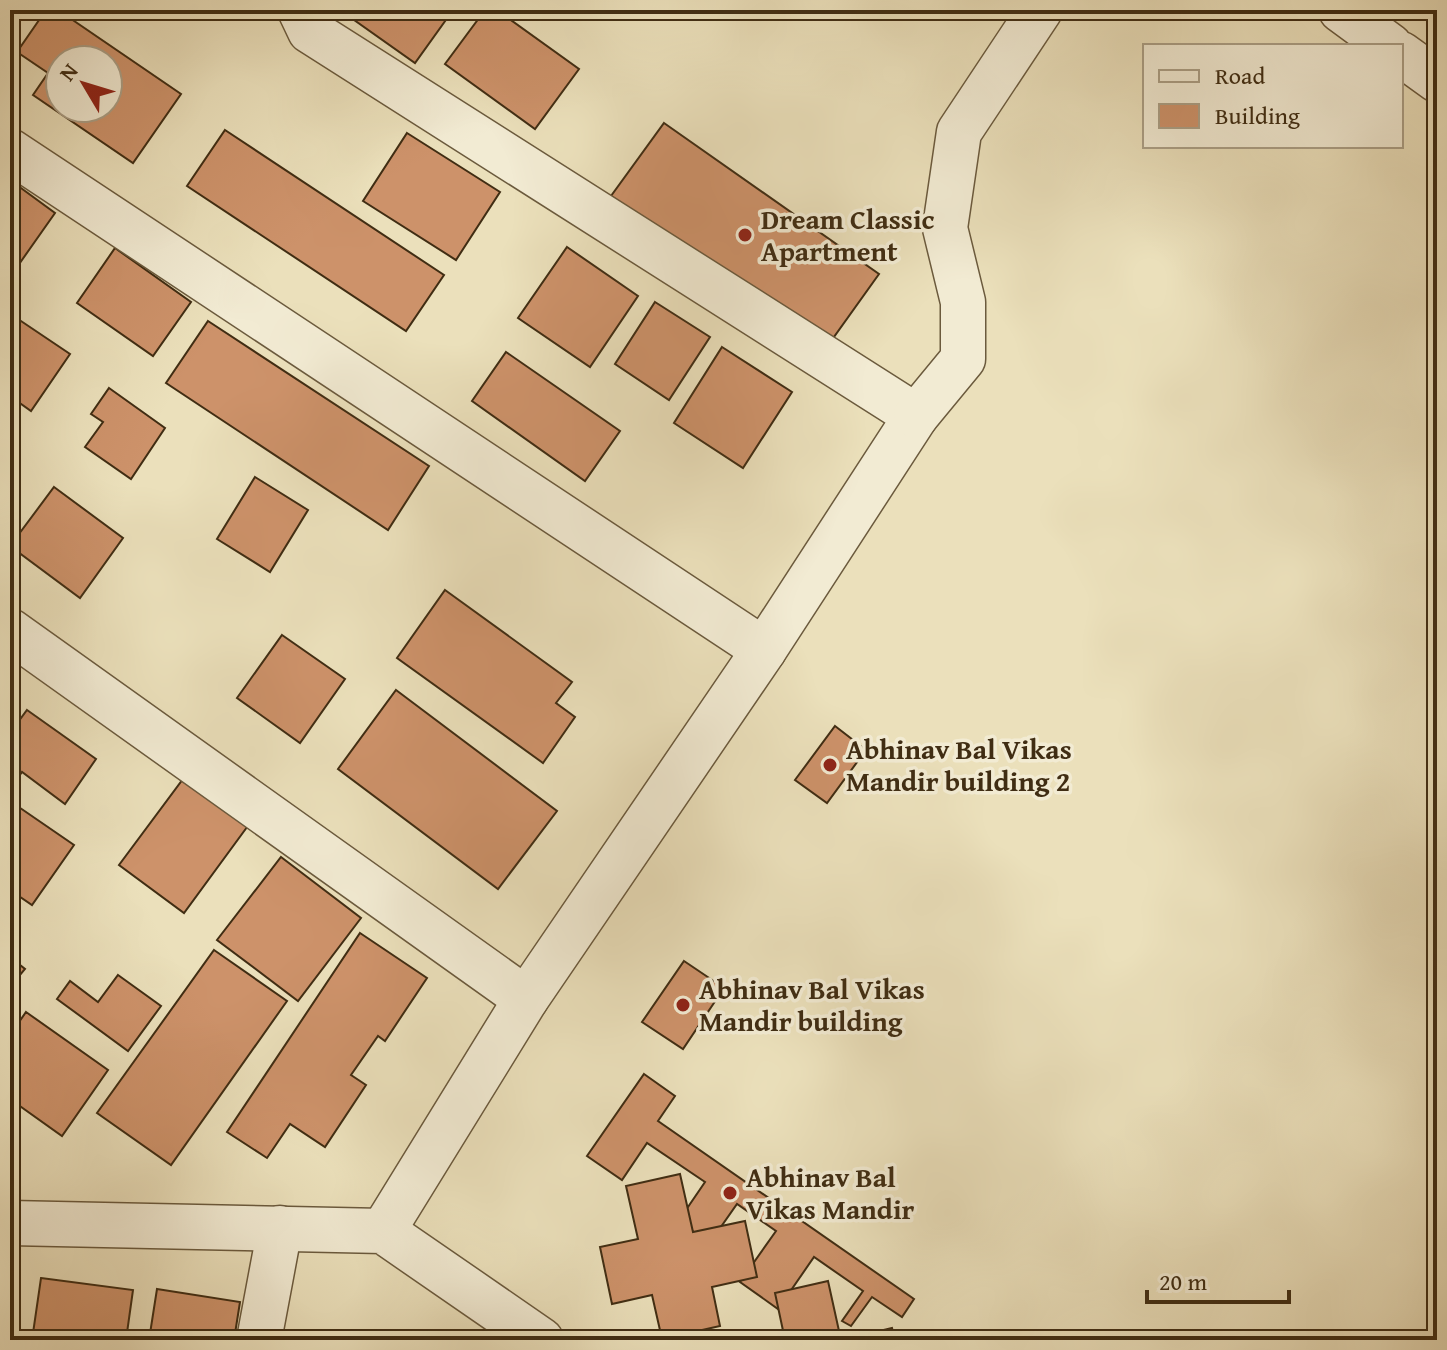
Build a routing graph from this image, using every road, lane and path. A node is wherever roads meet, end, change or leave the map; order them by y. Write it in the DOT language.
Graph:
graph roads {
  1 [pos="300,10"];
  2 [pos="1040,10"];
  3 [pos="1341,10"];
  4 [pos="1387,44"];
  5 [pos="1403,55"];
  6 [pos="1437,80"];
  7 [pos="10,151"];
  8 [pos="916,416"];
  9 [pos="10,631"];
  10 [pos="764,650"];
  11 [pos="526,999"];
  12 [pos="10,1223"];
  13 [pos="280,1228"];
  14 [pos="383,1231"];
  15 [pos="259,1340"];
  16 [pos="541,1340"];
  1 -- 8 [label="street"];
  2 -- 8 [label="street"];
  3 -- 4 [label="street"];
  5 -- 6 [label="street"];
  7 -- 10 [label="street"];
  8 -- 10 [label="street"];
  9 -- 11 [label="street"];
  10 -- 11 [label="street"];
  11 -- 14 [label="street"];
  12 -- 13 [label="street"];
  13 -- 14 [label="street"];
  13 -- 15 [label="street"];
  14 -- 16 [label="street"];
}
